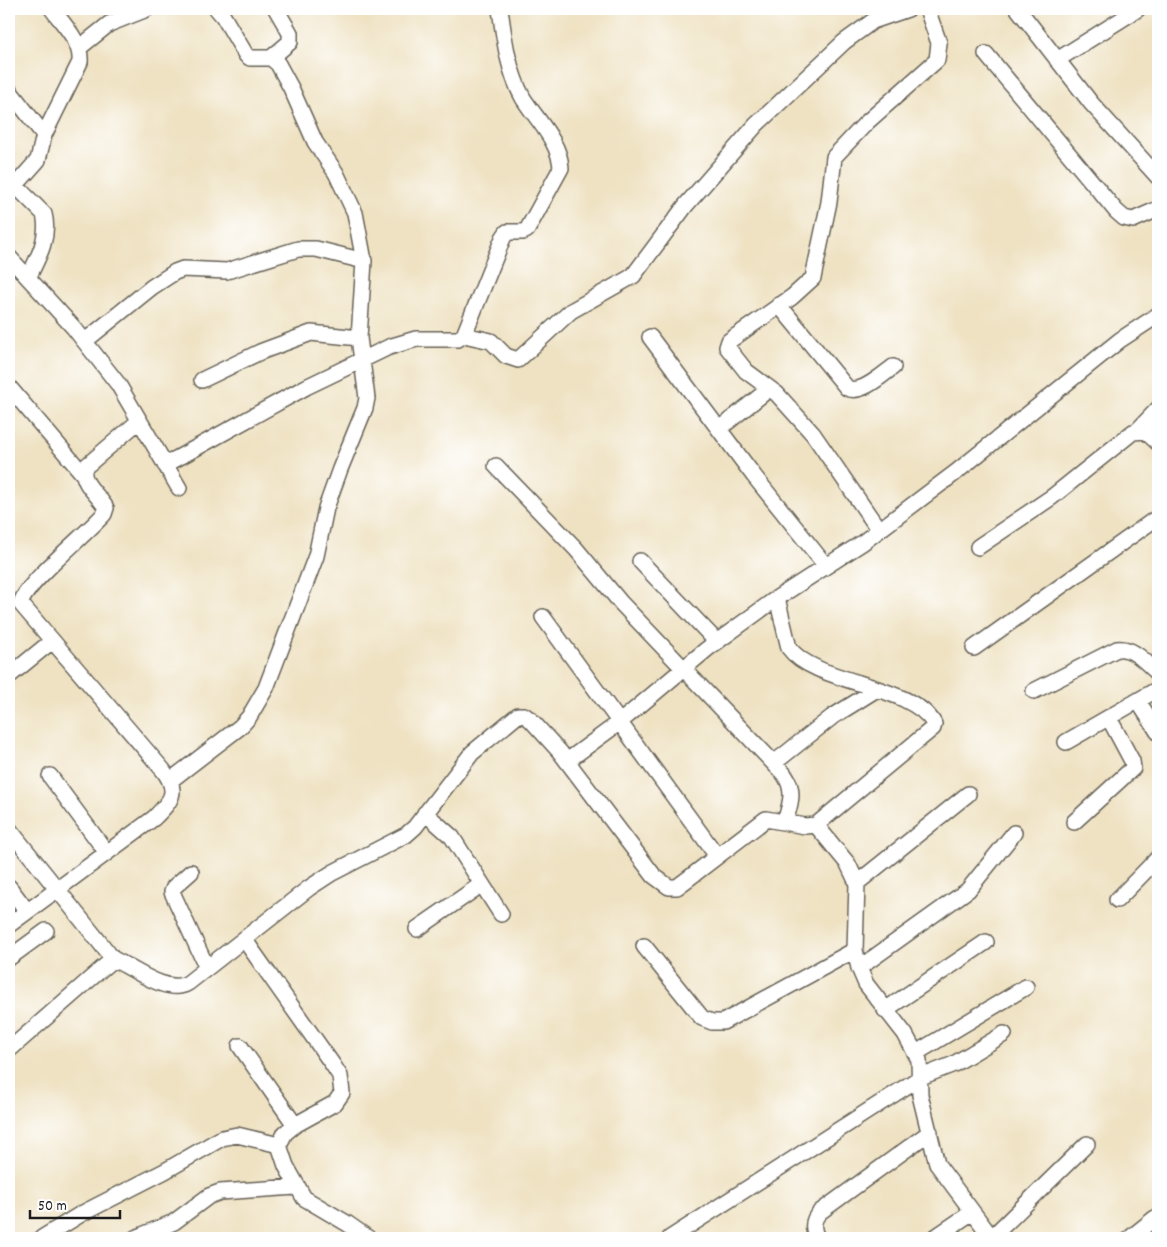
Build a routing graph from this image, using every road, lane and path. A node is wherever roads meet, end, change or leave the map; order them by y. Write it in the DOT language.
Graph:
graph roads {
  1 [pos="52,9"];
  2 [pos="147,9"];
  3 [pos="217,9"];
  4 [pos="276,9"];
  5 [pos="500,9"];
  6 [pos="908,9"];
  7 [pos="927,9"];
  8 [pos="1018,9"];
  9 [pos="1138,9"];
  10 [pos="1122,13"];
  11 [pos="79,48"];
  12 [pos="986,54"];
  13 [pos="271,58"];
  14 [pos="1057,60"];
  15 [pos="9,90"];
  16 [pos="44,135"];
  17 [pos="1158,177"];
  18 [pos="12,182"];
  19 [pos="1158,209"];
  20 [pos="9,257"];
  21 [pos="364,261"];
  22 [pos="28,278"];
  23 [pos="780,305"];
  24 [pos="1158,316"];
  25 [pos="464,335"];
  26 [pos="650,336"];
  27 [pos="359,338"];
  28 [pos="85,341"];
  29 [pos="362,361"];
  30 [pos="893,367"];
  31 [pos="202,380"];
  32 [pos="9,387"];
  33 [pos="769,389"];
  34 [pos="1158,409"];
  35 [pos="139,420"];
  36 [pos="719,429"];
  37 [pos="1138,430"];
  38 [pos="1158,444"];
  39 [pos="165,465"];
  40 [pos="496,466"];
  41 [pos="83,474"];
  42 [pos="179,488"];
  43 [pos="1158,517"];
  44 [pos="879,530"];
  45 [pos="978,547"];
  46 [pos="640,561"];
  47 [pos="826,566"];
  48 [pos="22,598"];
  49 [pos="777,598"];
  50 [pos="9,610"];
  51 [pos="543,617"];
  52 [pos="52,641"];
  53 [pos="717,642"];
  54 [pos="974,648"];
  55 [pos="683,669"];
  56 [pos="1158,673"];
  57 [pos="9,676"];
  58 [pos="877,689"];
  59 [pos="1158,689"];
  60 [pos="1034,691"];
  61 [pos="1138,701"];
  62 [pos="1109,718"];
  63 [pos="620,722"];
  64 [pos="1158,732"];
  65 [pos="1066,742"];
  66 [pos="567,761"];
  67 [pos="774,763"];
  68 [pos="50,776"];
  69 [pos="171,780"];
  70 [pos="968,794"];
  71 [pos="425,814"];
  72 [pos="785,822"];
  73 [pos="1074,822"];
  74 [pos="816,825"];
  75 [pos="9,829"];
  76 [pos="1014,833"];
  77 [pos="107,853"];
  78 [pos="717,856"];
  79 [pos="1158,858"];
  80 [pos="191,872"];
  81 [pos="857,883"];
  82 [pos="482,884"];
  83 [pos="9,887"];
  84 [pos="56,890"];
  85 [pos="1117,900"];
  86 [pos="27,912"];
  87 [pos="501,914"];
  88 [pos="9,925"];
  89 [pos="417,930"];
  90 [pos="46,931"];
  91 [pos="244,939"];
  92 [pos="986,942"];
  93 [pos="644,946"];
  94 [pos="855,950"];
  95 [pos="9,958"];
  96 [pos="112,959"];
  97 [pos="207,968"];
  98 [pos="859,968"];
  99 [pos="1026,987"];
  100 [pos="885,1010"];
  101 [pos="1004,1034"];
  102 [pos="240,1046"];
  103 [pos="9,1050"];
  104 [pos="916,1053"];
  105 [pos="921,1078"];
  106 [pos="295,1125"];
  107 [pos="930,1132"];
  108 [pos="1087,1144"];
  109 [pos="280,1145"];
  110 [pos="296,1187"];
  111 [pos="971,1212"];
  112 [pos="1154,1218"];
  113 [pos="42,1238"];
  114 [pos="135,1238"];
  115 [pos="368,1238"];
  116 [pos="670,1238"];
  117 [pos="817,1238"];
  118 [pos="934,1238"];
  119 [pos="991,1238"];
  120 [pos="1130,1238"];
  1 -- 11 [label="street"];
  2 -- 11 [label="street"];
  3 -- 13 [label="street"];
  4 -- 13 [label="street"];
  5 -- 25 [label="street"];
  6 -- 25 [label="street"];
  7 -- 23 [label="street"];
  8 -- 14 [label="street"];
  9 -- 10 [label="street"];
  10 -- 14 [label="street"];
  11 -- 16 [label="street"];
  12 -- 19 [label="street"];
  13 -- 21 [label="street"];
  14 -- 17 [label="street"];
  15 -- 16 [label="street"];
  16 -- 18 [label="street"];
  18 -- 22 [label="street"];
  20 -- 22 [label="street"];
  21 -- 27 [label="street"];
  21 -- 28 [label="street"];
  22 -- 28 [label="street"];
  23 -- 30 [label="street"];
  23 -- 33 [label="street"];
  24 -- 44 [label="street"];
  25 -- 29 [label="street"];
  26 -- 36 [label="street"];
  27 -- 29 [label="street"];
  27 -- 31 [label="street"];
  28 -- 35 [label="street"];
  29 -- 39 [label="street"];
  29 -- 69 [label="street"];
  32 -- 41 [label="street"];
  33 -- 36 [label="street"];
  33 -- 44 [label="street"];
  34 -- 37 [label="street"];
  35 -- 39 [label="street"];
  35 -- 41 [label="street"];
  36 -- 47 [label="street"];
  37 -- 38 [label="street"];
  37 -- 45 [label="street"];
  39 -- 42 [label="street"];
  40 -- 55 [label="street"];
  41 -- 48 [label="street"];
  43 -- 54 [label="street"];
  44 -- 47 [label="street"];
  46 -- 53 [label="street"];
  47 -- 49 [label="street"];
  48 -- 50 [label="street"];
  48 -- 52 [label="street"];
  49 -- 53 [label="street"];
  49 -- 58 [label="street"];
  51 -- 63 [label="street"];
  52 -- 57 [label="street"];
  52 -- 69 [label="street"];
  53 -- 55 [label="street"];
  55 -- 63 [label="street"];
  55 -- 67 [label="street"];
  56 -- 60 [label="street"];
  58 -- 67 [label="street"];
  58 -- 74 [label="street"];
  59 -- 61 [label="street"];
  61 -- 62 [label="street"];
  61 -- 64 [label="street"];
  62 -- 65 [label="street"];
  62 -- 73 [label="street"];
  63 -- 66 [label="street"];
  63 -- 78 [label="street"];
  66 -- 71 [label="street"];
  66 -- 78 [label="street"];
  67 -- 72 [label="street"];
  68 -- 77 [label="street"];
  69 -- 77 [label="street"];
  70 -- 81 [label="street"];
  71 -- 82 [label="street"];
  71 -- 91 [label="street"];
  72 -- 74 [label="street"];
  72 -- 78 [label="street"];
  74 -- 81 [label="street"];
  75 -- 84 [label="street"];
  76 -- 98 [label="street"];
  77 -- 84 [label="street"];
  79 -- 85 [label="street"];
  80 -- 97 [label="street"];
  81 -- 94 [label="street"];
  82 -- 87 [label="street"];
  82 -- 89 [label="street"];
  83 -- 86 [label="street"];
  84 -- 86 [label="street"];
  84 -- 96 [label="street"];
  86 -- 88 [label="street"];
  90 -- 95 [label="street"];
  91 -- 97 [label="street"];
  91 -- 106 [label="street"];
  92 -- 100 [label="street"];
  93 -- 94 [label="street"];
  94 -- 98 [label="street"];
  96 -- 97 [label="street"];
  96 -- 103 [label="street"];
  98 -- 100 [label="street"];
  99 -- 104 [label="street"];
  100 -- 104 [label="street"];
  101 -- 105 [label="street"];
  102 -- 106 [label="street"];
  104 -- 105 [label="street"];
  105 -- 107 [label="street"];
  105 -- 116 [label="street"];
  106 -- 109 [label="street"];
  107 -- 111 [label="street"];
  107 -- 117 [label="street"];
  108 -- 119 [label="street"];
  109 -- 110 [label="street"];
  109 -- 113 [label="street"];
  110 -- 114 [label="street"];
  110 -- 115 [label="street"];
  111 -- 118 [label="street"];
  111 -- 119 [label="street"];
  112 -- 120 [label="street"];
}
